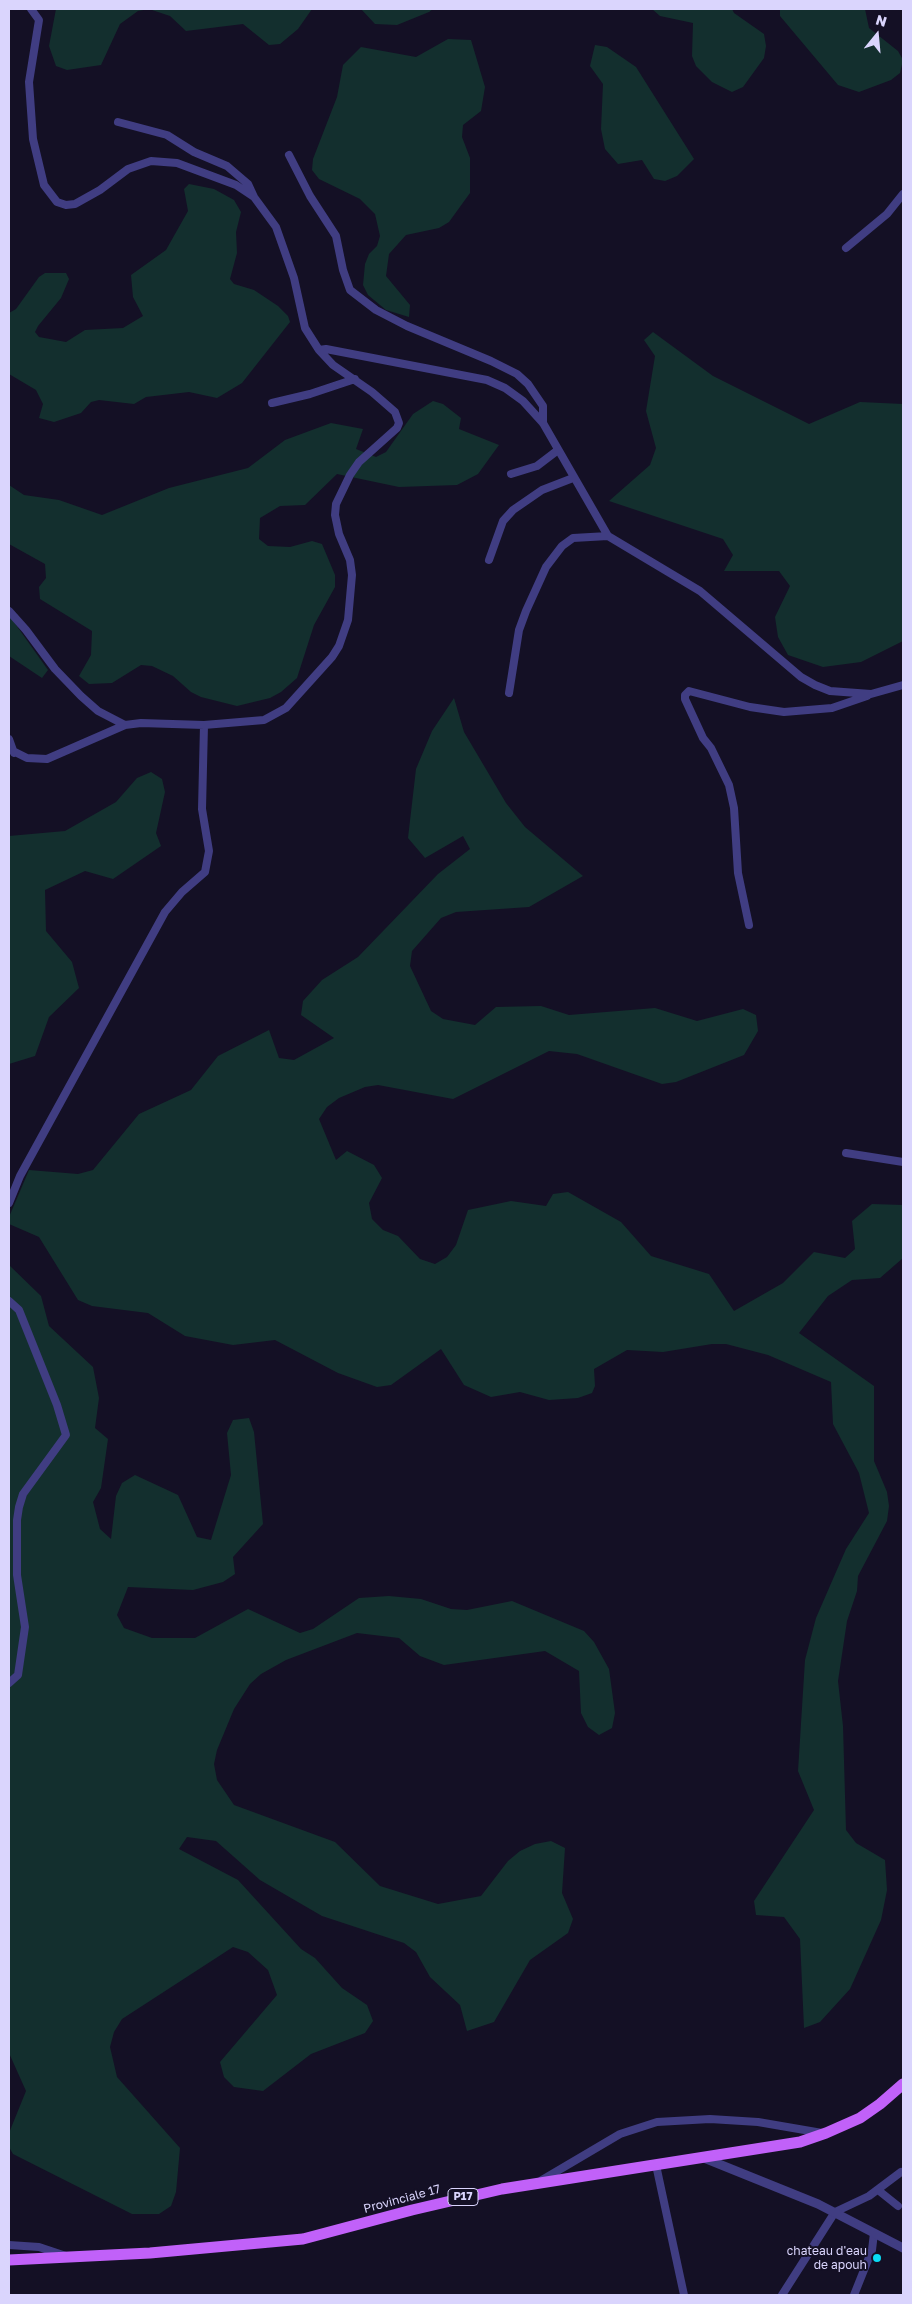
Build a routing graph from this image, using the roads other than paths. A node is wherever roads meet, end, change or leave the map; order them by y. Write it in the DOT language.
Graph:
graph roads {
  1 [pos="31,9"];
  2 [pos="118,122"];
  3 [pos="289,155"];
  4 [pos="903,194"];
  5 [pos="254,197"];
  6 [pos="846,248"];
  7 [pos="319,350"];
  8 [pos="355,379"];
  9 [pos="272,403"];
  10 [pos="543,423"];
  11 [pos="558,450"];
  12 [pos="511,474"];
  13 [pos="573,478"];
  14 [pos="608,536"];
  15 [pos="489,560"];
  16 [pos="9,611"];
  17 [pos="903,685"];
  18 [pos="508,692"];
  19 [pos="871,694"];
  20 [pos="204,725"];
  21 [pos="125,726"];
  22 [pos="9,739"];
  23 [pos="11,751"];
  24 [pos="749,925"];
  25 [pos="846,1153"];
  26 [pos="903,1162"];
  27 [pos="9,1203"];
  28 [pos="9,1300"];
  29 [pos="9,1683"];
  30 [pos="903,2084"];
  31 [pos="826,2133"];
  32 [pos="704,2158"];
  33 [pos="656,2165"];
  34 [pos="901,2172"];
  35 [pos="539,2182"];
  36 [pos="878,2190"];
  37 [pos="898,2206"];
  38 [pos="835,2212"];
  39 [pos="874,2234"];
  40 [pos="9,2245"];
  41 [pos="903,2248"];
  42 [pos="67,2257"];
  43 [pos="9,2260"];
  44 [pos="684,2295"];
  45 [pos="782,2295"];
  46 [pos="854,2295"];
  1 -- 5 [label="street"];
  2 -- 5 [label="street"];
  3 -- 10 [label="street"];
  4 -- 6 [label="street"];
  5 -- 7 [label="street"];
  7 -- 8 [label="street"];
  7 -- 10 [label="street"];
  8 -- 9 [label="street"];
  8 -- 20 [label="street"];
  10 -- 11 [label="street"];
  11 -- 12 [label="street"];
  11 -- 13 [label="street"];
  13 -- 14 [label="street"];
  13 -- 15 [label="street"];
  14 -- 18 [label="street"];
  14 -- 19 [label="street"];
  16 -- 21 [label="street"];
  17 -- 19 [label="street"];
  19 -- 24 [label="street"];
  20 -- 21 [label="street"];
  20 -- 27 [label="street"];
  21 -- 23 [label="street"];
  22 -- 23 [label="street"];
  25 -- 26 [label="street"];
  28 -- 29 [label="street"];
  30 -- 31 [label="main road, Provinciale 17 / P17"];
  31 -- 32 [label="main road, Provinciale 17 / P17"];
  31 -- 35 [label="street"];
  32 -- 33 [label="main road, Provinciale 17 / P17"];
  32 -- 38 [label="street"];
  33 -- 35 [label="main road, Provinciale 17 / P17"];
  33 -- 44 [label="street"];
  34 -- 36 [label="street"];
  35 -- 42 [label="main road, Provinciale 17 / P17"];
  36 -- 37 [label="street"];
  36 -- 38 [label="street"];
  38 -- 39 [label="street"];
  38 -- 45 [label="street"];
  39 -- 41 [label="street"];
  39 -- 46 [label="street"];
  40 -- 42 [label="street"];
  42 -- 43 [label="main road, Provinciale 17 / P17"];
}
